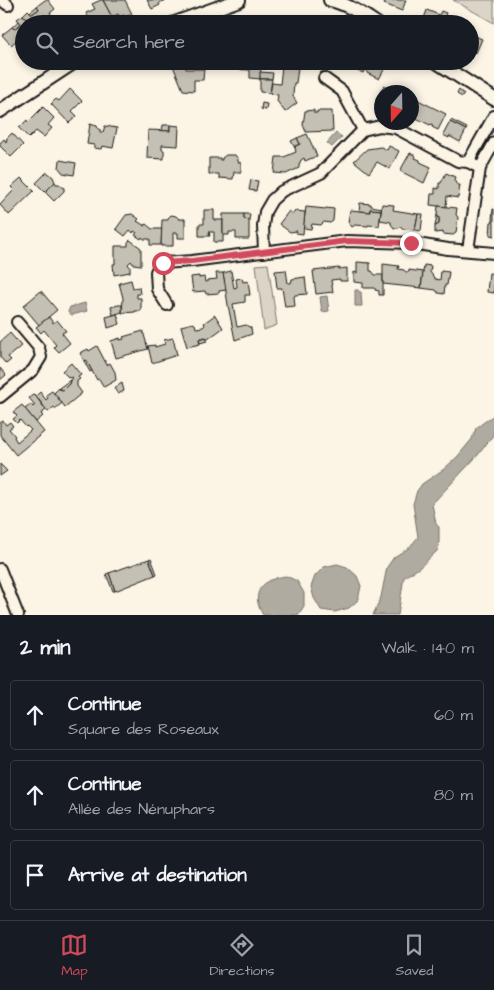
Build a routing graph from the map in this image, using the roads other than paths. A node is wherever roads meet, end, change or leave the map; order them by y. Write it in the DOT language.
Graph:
graph roads {
  1 [pos="239,0"];
  2 [pos="330,0"];
  3 [pos="197,15"];
  4 [pos="364,15"];
  5 [pos="62,70"];
  6 [pos="448,70"];
  7 [pos="324,78"];
  8 [pos="494,99"];
  9 [pos="0,111"];
  10 [pos="494,116"];
  11 [pos="363,130"];
  12 [pos="494,143"];
  13 [pos="468,162"];
  14 [pos="480,168"];
  15 [pos="468,250"];
  16 [pos="264,252"];
  17 [pos="494,253"];
  18 [pos="167,305"];
  19 [pos="16,322"];
  20 [pos="0,397"];
  21 [pos="0,569"];
  22 [pos="18,615"];
  1 -- 3 [label="street"];
  2 -- 4 [label="street"];
  5 -- 9 [label="street"];
  6 -- 8 [label="street"];
  7 -- 11 [label="street"];
  10 -- 13 [label="street"];
  11 -- 13 [label="street"];
  11 -- 16 [label="street"];
  12 -- 14 [label="street"];
  13 -- 14 [label="street"];
  14 -- 15 [label="street"];
  15 -- 16 [label="street"];
  15 -- 17 [label="street"];
  16 -- 18 [label="street"];
  19 -- 20 [label="street"];
  21 -- 22 [label="street"];
}
